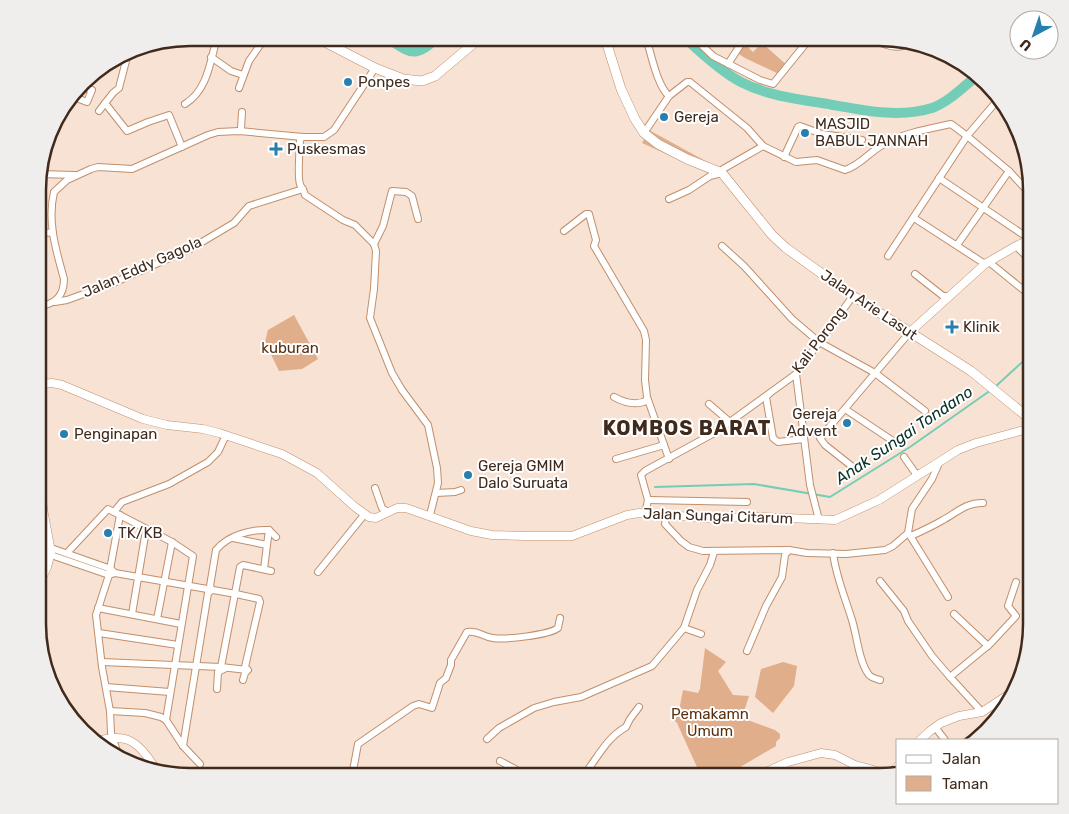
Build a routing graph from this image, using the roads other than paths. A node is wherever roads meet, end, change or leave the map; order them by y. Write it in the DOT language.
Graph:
graph roads {
  1 [pos="214,47"];
  2 [pos="258,47"];
  3 [pos="334,47"];
  4 [pos="469,47"];
  5 [pos="608,47"];
  6 [pos="649,47"];
  7 [pos="704,47"];
  8 [pos="739,47"];
  9 [pos="803,47"];
  10 [pos="211,57"];
  11 [pos="126,62"];
  12 [pos="728,64"];
  13 [pos="375,68"];
  14 [pos="243,75"];
  15 [pos="239,88"];
  16 [pos="88,89"];
  17 [pos="669,96"];
  18 [pos="79,99"];
  19 [pos="106,103"];
  20 [pos="185,104"];
  21 [pos="994,104"];
  22 [pos="99,111"];
  23 [pos="242,112"];
  24 [pos="239,131"];
  25 [pos="644,133"];
  26 [pos="967,136"];
  27 [pos="303,137"];
  28 [pos="862,140"];
  29 [pos="182,146"];
  30 [pos="763,146"];
  31 [pos="784,156"];
  32 [pos="1009,171"];
  33 [pos="722,173"];
  34 [pos="47,174"];
  35 [pos="58,175"];
  36 [pos="76,175"];
  37 [pos="940,178"];
  38 [pos="1022,181"];
  39 [pos="59,186"];
  40 [pos="304,189"];
  41 [pos="670,199"];
  42 [pos="983,207"];
  43 [pos="914,218"];
  44 [pos="418,219"];
  45 [pos="564,232"];
  46 [pos="46,233"];
  47 [pos="52,233"];
  48 [pos="1023,234"];
  49 [pos="1023,243"];
  50 [pos="374,244"];
  51 [pos="957,245"];
  52 [pos="722,246"];
  53 [pos="1016,246"];
  54 [pos="1023,252"];
  55 [pos="888,256"];
  56 [pos="987,263"];
  57 [pos="916,274"];
  58 [pos="1023,290"];
  59 [pos="853,296"];
  60 [pos="949,296"];
  61 [pos="55,302"];
  62 [pos="46,305"];
  63 [pos="910,332"];
  64 [pos="819,342"];
  65 [pos="875,373"];
  66 [pos="796,374"];
  67 [pos="46,383"];
  68 [pos="771,392"];
  69 [pos="614,397"];
  70 [pos="648,400"];
  71 [pos="709,404"];
  72 [pos="845,409"];
  73 [pos="925,410"];
  74 [pos="1022,413"];
  75 [pos="730,422"];
  76 [pos="1022,430"];
  77 [pos="226,435"];
  78 [pos="804,439"];
  79 [pos="894,442"];
  80 [pos="664,445"];
  81 [pos="904,457"];
  82 [pos="616,459"];
  83 [pos="669,459"];
  84 [pos="939,463"];
  85 [pos="854,468"];
  86 [pos="922,472"];
  87 [pos="375,488"];
  88 [pos="461,490"];
  89 [pos="436,493"];
  90 [pos="648,500"];
  91 [pos="747,502"];
  92 [pos="983,503"];
  93 [pos="388,512"];
  94 [pos="117,513"];
  95 [pos="645,514"];
  96 [pos="364,515"];
  97 [pos="430,515"];
  98 [pos="666,516"];
  99 [pos="819,520"];
  100 [pos="146,530"];
  101 [pos="269,530"];
  102 [pos="47,534"];
  103 [pos="910,534"];
  104 [pos="276,537"];
  105 [pos="233,538"];
  106 [pos="172,542"];
  107 [pos="267,544"];
  108 [pos="789,550"];
  109 [pos="50,551"];
  110 [pos="714,552"];
  111 [pos="67,553"];
  112 [pos="833,553"];
  113 [pos="47,560"];
  114 [pos="83,562"];
  115 [pos="264,569"];
  116 [pos="271,571"];
  117 [pos="112,572"];
  118 [pos="318,572"];
  119 [pos="138,578"];
  120 [pos="880,580"];
  121 [pos="163,582"];
  122 [pos="1016,582"];
  123 [pos="188,586"];
  124 [pos="212,590"];
  125 [pos="236,594"];
  126 [pos="948,597"];
  127 [pos="98,608"];
  128 [pos="132,614"];
  129 [pos="954,614"];
  130 [pos="560,618"];
  131 [pos="157,619"];
  132 [pos="181,624"];
  133 [pos="684,628"];
  134 [pos="99,633"];
  135 [pos="701,634"];
  136 [pos="178,645"];
  137 [pos="988,646"];
  138 [pos="747,652"];
  139 [pos="102,662"];
  140 [pos="175,666"];
  141 [pos="197,666"];
  142 [pos="224,667"];
  143 [pos="248,670"];
  144 [pos="950,677"];
  145 [pos="243,680"];
  146 [pos="880,680"];
  147 [pos="106,687"];
  148 [pos="217,689"];
  149 [pos="170,692"];
  150 [pos="1001,700"];
  151 [pos="639,707"];
  152 [pos="110,711"];
  153 [pos="982,712"];
  154 [pos="166,720"];
  155 [pos="935,727"];
  156 [pos="113,737"];
  157 [pos="105,739"];
  158 [pos="486,739"];
  159 [pos="921,739"];
  160 [pos="944,739"];
  161 [pos="183,746"];
  162 [pos="116,747"];
  163 [pos="500,761"];
  164 [pos="150,762"];
  165 [pos="200,764"];
  166 [pos="354,767"];
  167 [pos="512,767"];
  168 [pos="589,768"];
  169 [pos="775,768"];
  170 [pos="866,768"];
  1 -- 10 [label="street"];
  2 -- 14 [label="street"];
  3 -- 13 [label="main road"];
  4 -- 13 [label="main road"];
  5 -- 25 [label="main road, Jalan Arie Lasut"];
  6 -- 17 [label="street"];
  7 -- 12 [label="street"];
  8 -- 12 [label="street"];
  9 -- 12 [label="street"];
  10 -- 14 [label="street"];
  10 -- 20 [label="street"];
  11 -- 19 [label="street"];
  13 -- 27 [label="street"];
  14 -- 15 [label="street"];
  16 -- 18 [label="street"];
  17 -- 25 [label="street"];
  17 -- 30 [label="street"];
  19 -- 22 [label="street"];
  19 -- 29 [label="street"];
  21 -- 26 [label="street"];
  23 -- 24 [label="street"];
  24 -- 27 [label="street"];
  24 -- 29 [label="street"];
  25 -- 33 [label="main road, Jalan Arie Lasut"];
  26 -- 31 [label="street"];
  26 -- 32 [label="street"];
  26 -- 37 [label="street"];
  27 -- 40 [label="street"];
  28 -- 31 [label="street"];
  29 -- 36 [label="street"];
  30 -- 31 [label="street"];
  30 -- 33 [label="street"];
  32 -- 38 [label="street"];
  32 -- 42 [label="street"];
  33 -- 41 [label="street"];
  33 -- 59 [label="main road, Jalan Arie Lasut"];
  34 -- 35 [label="street"];
  35 -- 36 [label="street"];
  35 -- 39 [label="street"];
  36 -- 39 [label="street"];
  37 -- 42 [label="street"];
  37 -- 43 [label="street"];
  39 -- 47 [label="street"];
  40 -- 50 [label="street"];
  40 -- 61 [label="street, Jalan Eddy Gagola"];
  42 -- 48 [label="street"];
  42 -- 51 [label="street"];
  43 -- 51 [label="street"];
  43 -- 55 [label="street"];
  44 -- 50 [label="street"];
  45 -- 70 [label="street"];
  46 -- 47 [label="street"];
  47 -- 61 [label="street"];
  49 -- 53 [label="street"];
  50 -- 89 [label="street"];
  51 -- 56 [label="street"];
  52 -- 64 [label="street"];
  53 -- 54 [label="street"];
  53 -- 56 [label="street"];
  56 -- 58 [label="street"];
  56 -- 60 [label="street"];
  57 -- 60 [label="street"];
  59 -- 63 [label="main road, Jalan Arie Lasut"];
  59 -- 64 [label="street, Kali Porong"];
  60 -- 63 [label="street"];
  61 -- 62 [label="street, Jalan Eddy Gagola"];
  63 -- 65 [label="street"];
  63 -- 74 [label="main road, Jalan Arie Lasut"];
  64 -- 65 [label="street"];
  64 -- 66 [label="street, Kali Porong"];
  65 -- 72 [label="street"];
  65 -- 73 [label="street"];
  66 -- 68 [label="street, Kali Porong"];
  66 -- 78 [label="street"];
  67 -- 77 [label="street"];
  68 -- 75 [label="street, Kali Porong"];
  68 -- 78 [label="street"];
  69 -- 70 [label="street"];
  70 -- 80 [label="street"];
  71 -- 75 [label="street"];
  72 -- 79 [label="street"];
  72 -- 85 [label="street"];
  75 -- 83 [label="street, Kali Porong"];
  76 -- 84 [label="street, Jalan Sungai Citarum"];
  77 -- 94 [label="street"];
  77 -- 96 [label="street"];
  78 -- 99 [label="street"];
  80 -- 82 [label="street"];
  80 -- 83 [label="street"];
  81 -- 86 [label="street"];
  83 -- 90 [label="street, Kali Porong"];
  84 -- 86 [label="street, Jalan Sungai Citarum"];
  84 -- 103 [label="street"];
  86 -- 99 [label="street, Jalan Sungai Citarum"];
  87 -- 93 [label="street"];
  88 -- 89 [label="street"];
  89 -- 97 [label="street"];
  90 -- 91 [label="street"];
  90 -- 95 [label="street, Kali Porong"];
  92 -- 103 [label="street"];
  93 -- 96 [label="street, Jalan Sungai Citarum"];
  93 -- 97 [label="street, Jalan Sungai Citarum"];
  94 -- 100 [label="street"];
  94 -- 111 [label="street"];
  94 -- 117 [label="street"];
  95 -- 97 [label="street, Jalan Sungai Citarum"];
  95 -- 98 [label="street, Jalan Sungai Citarum"];
  96 -- 118 [label="street"];
  98 -- 99 [label="street, Jalan Sungai Citarum"];
  98 -- 110 [label="street"];
  100 -- 106 [label="street"];
  100 -- 119 [label="street"];
  101 -- 104 [label="street"];
  101 -- 105 [label="street"];
  101 -- 107 [label="street"];
  102 -- 109 [label="street"];
  103 -- 112 [label="street"];
  103 -- 126 [label="street"];
  105 -- 107 [label="street"];
  105 -- 124 [label="street"];
  106 -- 121 [label="street"];
  106 -- 123 [label="street"];
  107 -- 115 [label="street"];
  108 -- 110 [label="street"];
  108 -- 112 [label="street"];
  108 -- 138 [label="street"];
  109 -- 111 [label="street"];
  109 -- 113 [label="street"];
  109 -- 114 [label="street"];
  110 -- 133 [label="street"];
  111 -- 114 [label="street"];
  112 -- 146 [label="street"];
  114 -- 117 [label="street"];
  115 -- 116 [label="street"];
  115 -- 125 [label="street"];
  117 -- 119 [label="street"];
  117 -- 127 [label="street"];
  119 -- 121 [label="street"];
  119 -- 128 [label="street"];
  120 -- 144 [label="street"];
  121 -- 123 [label="street"];
  121 -- 131 [label="street"];
  122 -- 137 [label="street"];
  123 -- 124 [label="street"];
  123 -- 132 [label="street"];
  124 -- 125 [label="street"];
  124 -- 141 [label="street"];
  125 -- 142 [label="street"];
  125 -- 143 [label="street"];
  127 -- 128 [label="street"];
  127 -- 134 [label="street"];
  128 -- 131 [label="street"];
  129 -- 137 [label="street"];
  130 -- 166 [label="street"];
  131 -- 132 [label="street"];
  132 -- 136 [label="street"];
  133 -- 135 [label="street"];
  133 -- 158 [label="street"];
  134 -- 136 [label="street"];
  134 -- 139 [label="street"];
  136 -- 140 [label="street"];
  137 -- 144 [label="street"];
  139 -- 140 [label="street"];
  139 -- 147 [label="street"];
  140 -- 141 [label="street"];
  140 -- 149 [label="street"];
  141 -- 142 [label="street"];
  141 -- 161 [label="street"];
  142 -- 143 [label="street"];
  142 -- 148 [label="street"];
  143 -- 145 [label="street"];
  144 -- 153 [label="street"];
  147 -- 149 [label="street"];
  147 -- 152 [label="street"];
  149 -- 154 [label="street"];
  150 -- 153 [label="street"];
  151 -- 168 [label="street"];
  152 -- 154 [label="street"];
  152 -- 156 [label="street"];
  153 -- 155 [label="street"];
  154 -- 161 [label="street"];
  155 -- 159 [label="street"];
  155 -- 160 [label="street"];
  156 -- 157 [label="street"];
  156 -- 162 [label="street"];
  156 -- 164 [label="street"];
  161 -- 165 [label="street"];
  163 -- 167 [label="street"];
  169 -- 170 [label="street"];
}
